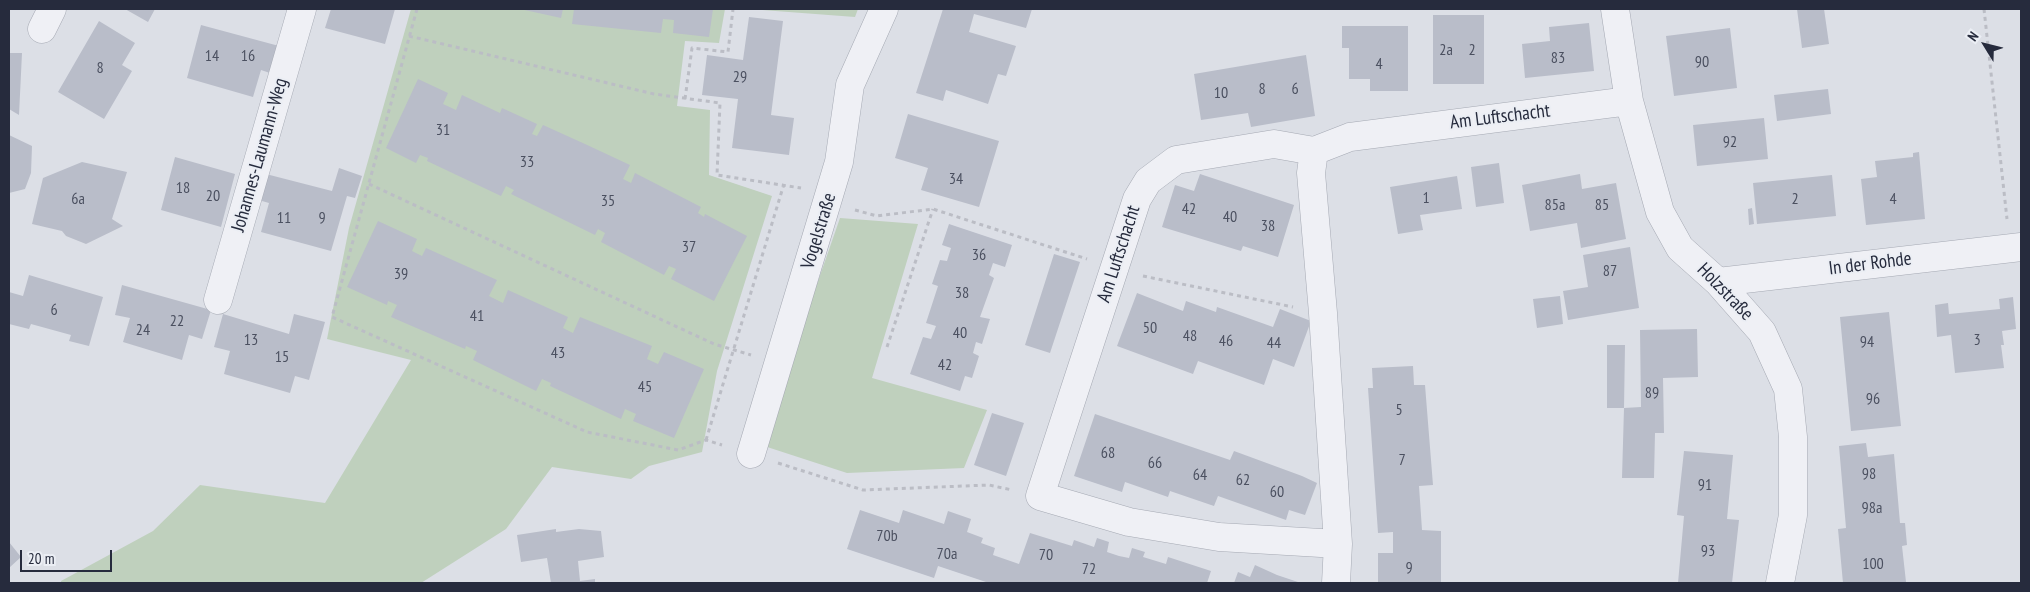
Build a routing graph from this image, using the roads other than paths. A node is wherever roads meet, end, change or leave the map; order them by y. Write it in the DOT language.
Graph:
graph roads {
  1 [pos="302,9"];
  2 [pos="884,9"];
  3 [pos="1614,9"];
  4 [pos="1629,101"];
  5 [pos="1314,151"];
  6 [pos="2016,247"];
  7 [pos="1718,282"];
  8 [pos="218,300"];
  9 [pos="751,454"];
  10 [pos="1338,544"];
  11 [pos="1336,583"];
  12 [pos="1780,583"];
  1 -- 8 [label="street, Johannes-Laumann-Weg"];
  2 -- 9 [label="street, Vogelstraße"];
  3 -- 4 [label="street, Holzstraße"];
  4 -- 5 [label="street, Am Luftschacht"];
  4 -- 7 [label="street, Holzstraße"];
  5 -- 10 [label="street"];
  5 -- 10 [label="street, Am Luftschacht"];
  6 -- 7 [label="street, In der Rohde"];
  7 -- 12 [label="street, Holzstraße"];
  10 -- 11 [label="street"];
}
